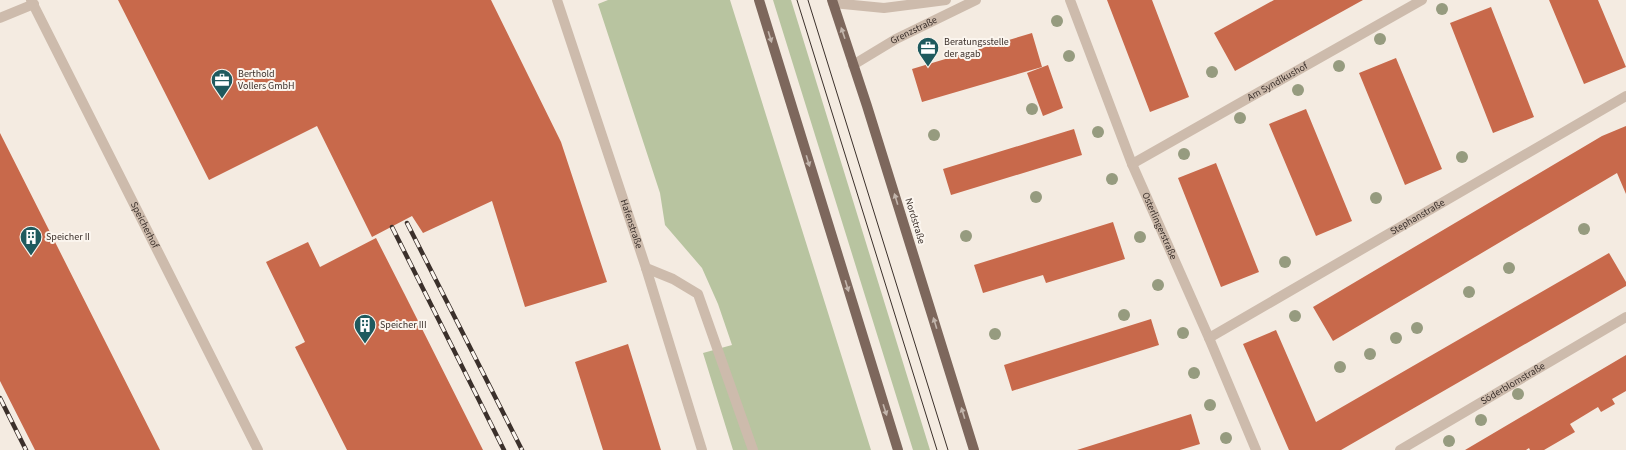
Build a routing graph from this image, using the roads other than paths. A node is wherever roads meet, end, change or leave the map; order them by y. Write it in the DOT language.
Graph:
graph roads {
  1 [pos="557,0"];
  2 [pos="758,0"];
  3 [pos="946,0"];
  4 [pos="976,0"];
  5 [pos="1070,0"];
  6 [pos="1422,0"];
  7 [pos="32,2"];
  8 [pos="832,2"];
  9 [pos="0,18"];
  10 [pos="854,65"];
  11 [pos="1626,96"];
  12 [pos="1132,164"];
  13 [pos="646,268"];
  14 [pos="1626,317"];
  15 [pos="1209,338"];
  16 [pos="258,450"];
  17 [pos="702,450"];
  18 [pos="753,450"];
  19 [pos="898,450"];
  20 [pos="974,450"];
  21 [pos="1256,450"];
  22 [pos="1400,450"];
  1 -- 13 [label="street, Hafenstraße"];
  2 -- 19 [label="main road, one-way"];
  3 -- 8 [label="street, Grenzstraße"];
  4 -- 10 [label="street, Grenzstraße"];
  5 -- 12 [label="street, Osterlingerstraße"];
  6 -- 12 [label="street, Am Syndikushof"];
  7 -- 9 [label="street"];
  7 -- 16 [label="street, Speicherhof"];
  10 -- 8 [label="main road, Nordstraße, one-way"];
  20 -- 10 [label="main road, Nordstraße, one-way"];
  11 -- 15 [label="street, Stephanstraße"];
  12 -- 15 [label="street, Osterlingerstraße"];
  13 -- 17 [label="street, Hafenstraße"];
  13 -- 18 [label="street"];
  14 -- 22 [label="street, Söderblomstraße"];
  15 -- 21 [label="street, Osterlingerstraße"];
}
